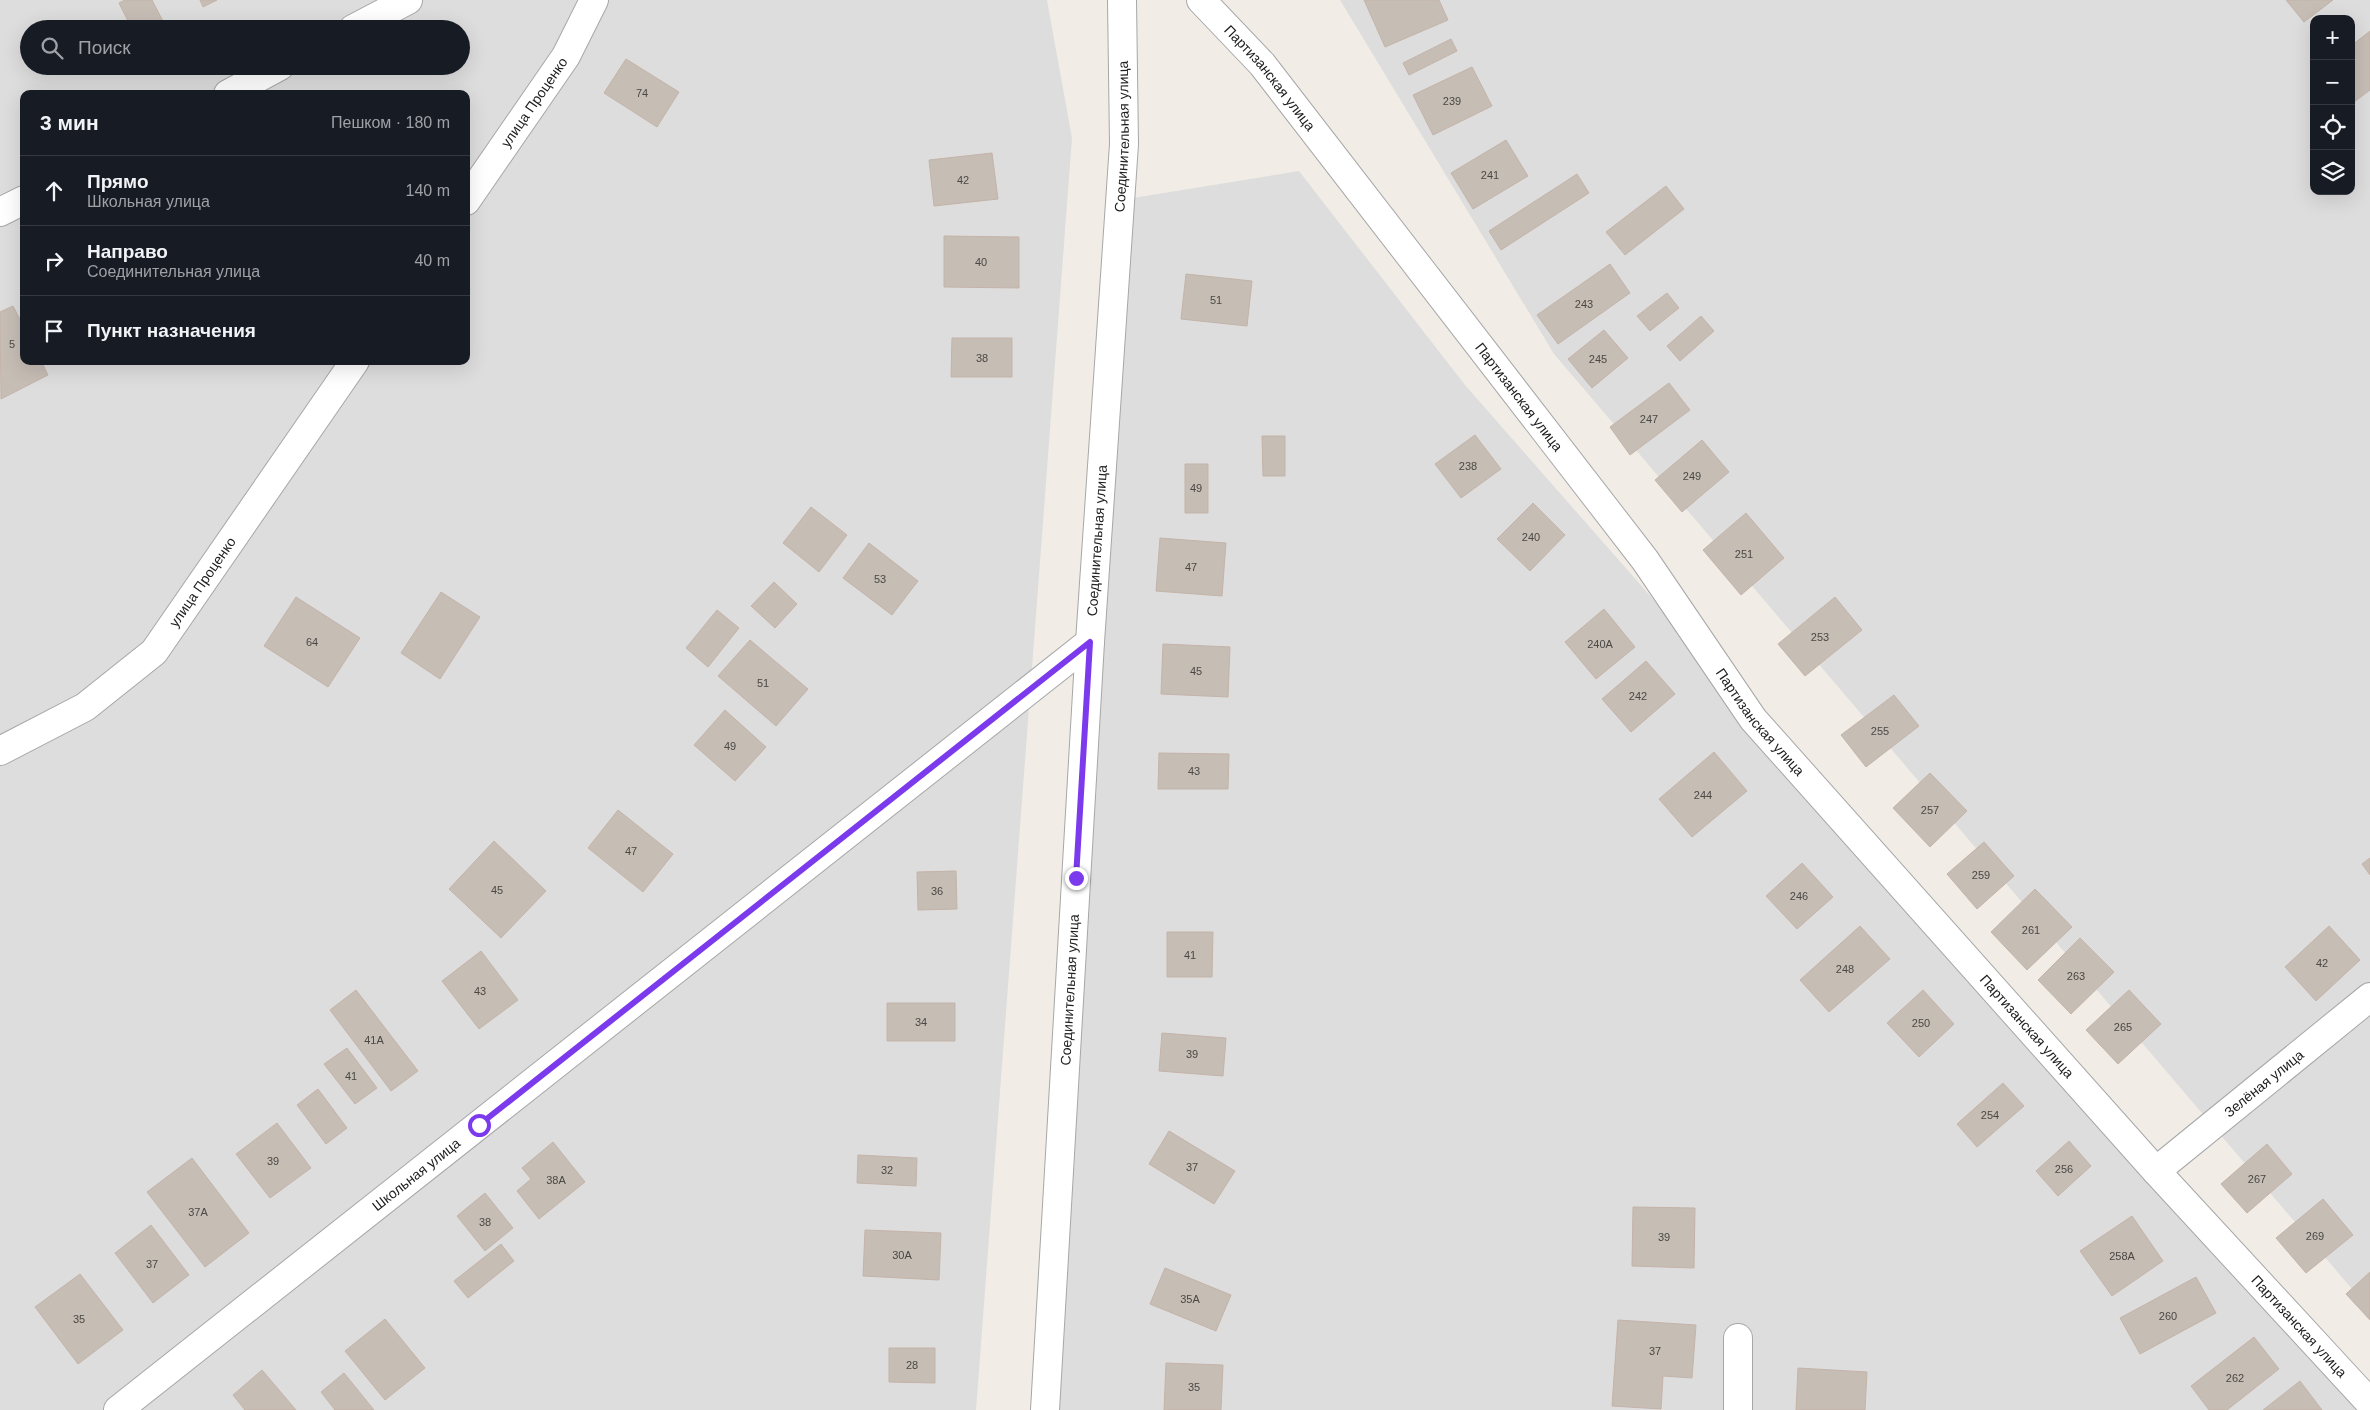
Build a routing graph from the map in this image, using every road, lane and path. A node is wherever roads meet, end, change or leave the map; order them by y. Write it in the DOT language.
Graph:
graph roads {
  1 [pos="408,0"];
  2 [pos="594,0"];
  3 [pos="1122,0"];
  4 [pos="1201,0"];
  5 [pos="369,20"];
  6 [pos="263,75"];
  7 [pos="235,90"];
  8 [pos="470,195"];
  9 [pos="20,202"];
  10 [pos="0,212"];
  11 [pos="352,365"];
  12 [pos="1090,642"];
  13 [pos="0,751"];
  14 [pos="2370,997"];
  15 [pos="2156,1171"];
  16 [pos="1738,1338"];
  17 [pos="2370,1403"];
  18 [pos="118,1410"];
  19 [pos="1045,1410"];
  20 [pos="1738,1410"];
  1 -- 5 [label="street"];
  2 -- 8 [label="street, улица Проценко"];
  3 -- 12 [label="street, Соединительная улица"];
  4 -- 15 [label="street, Партизанская улица"];
  6 -- 7 [label="street"];
  9 -- 10 [label="street"];
  11 -- 13 [label="street, улица Проценко"];
  12 -- 18 [label="street, Школьная улица"];
  12 -- 19 [label="street, Соединительная улица"];
  14 -- 15 [label="street, Зелёная улица"];
  15 -- 17 [label="street, Партизанская улица"];
  16 -- 20 [label="street"];
}
